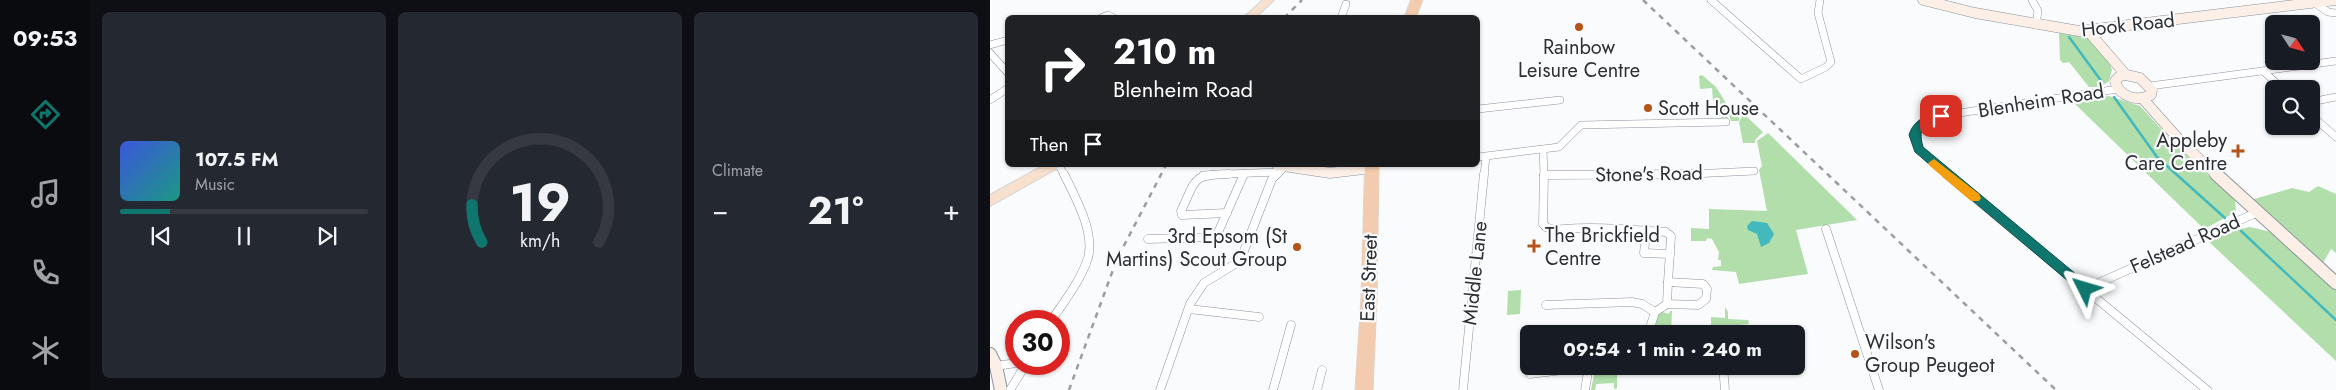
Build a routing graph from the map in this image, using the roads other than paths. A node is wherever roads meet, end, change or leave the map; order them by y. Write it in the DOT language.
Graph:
graph roads {
  1 [pos="1269,0"];
  2 [pos="1417,0"];
  3 [pos="1711,0"];
  4 [pos="1820,0"];
  5 [pos="1923,0"];
  6 [pos="2032,0"];
  7 [pos="2336,0"];
  8 [pos="2314,3"];
  9 [pos="1346,4"];
  10 [pos="2336,13"];
  11 [pos="1252,15"];
  12 [pos="1342,15"];
  13 [pos="1411,15"];
  14 [pos="2036,25"];
  15 [pos="2088,31"];
  16 [pos="1005,41"];
  17 [pos="990,45"];
  18 [pos="990,53"];
  19 [pos="2336,61"];
  20 [pos="1005,70"];
  21 [pos="2263,71"];
  22 [pos="2126,75"];
  23 [pos="2273,80"];
  24 [pos="2150,86"];
  25 [pos="2118,89"];
  26 [pos="1005,90"];
  27 [pos="2336,97"];
  28 [pos="2143,99"];
  29 [pos="990,100"];
  30 [pos="1560,100"];
  31 [pos="2320,100"];
  32 [pos="1480,109"];
  33 [pos="1726,122"];
  34 [pos="2320,123"];
  35 [pos="2336,137"];
  36 [pos="1543,150"];
  37 [pos="1482,157"];
  38 [pos="1050,167"];
  39 [pos="1060,167"];
  40 [pos="1281,167"];
  41 [pos="1366,167"];
  42 [pos="1372,167"];
  43 [pos="1754,171"];
  44 [pos="1244,174"];
  45 [pos="1544,175"];
  46 [pos="990,201"];
  47 [pos="2258,212"];
  48 [pos="1227,213"];
  49 [pos="1826,229"];
  50 [pos="1646,231"];
  51 [pos="1148,239"];
  52 [pos="1670,254"];
  53 [pos="1668,282"];
  54 [pos="2336,283"];
  55 [pos="2085,289"];
  56 [pos="1666,304"];
  57 [pos="1546,305"];
  58 [pos="1189,309"];
  59 [pos="1058,310"];
  60 [pos="1655,312"];
  61 [pos="1259,318"];
  62 [pos="1291,325"];
  63 [pos="1651,325"];
  64 [pos="990,354"];
  65 [pos="1005,365"];
  66 [pos="996,366"];
  67 [pos="1322,370"];
  68 [pos="1019,375"];
  69 [pos="1587,375"];
  70 [pos="1724,375"];
  71 [pos="1002,390"];
  72 [pos="1010,390"];
  73 [pos="1160,390"];
  74 [pos="1272,390"];
  75 [pos="1317,390"];
  76 [pos="1364,390"];
  77 [pos="1463,390"];
  78 [pos="1584,390"];
  79 [pos="1725,390"];
  80 [pos="1878,390"];
  81 [pos="2207,390"];
  1 -- 11 [label="main road"];
  2 -- 13 [label="highway"];
  3 -- 4 [label="street"];
  5 -- 14 [label="main road, Hook Road"];
  6 -- 14 [label="street"];
  7 -- 8 [label="main road, Hook Road"];
  8 -- 10 [label="street"];
  8 -- 15 [label="main road, Hook Road"];
  9 -- 12 [label="street"];
  14 -- 15 [label="main road, Hook Road"];
  15 -- 22 [label="main road"];
  16 -- 17 [label="street"];
  18 -- 20 [label="street"];
  19 -- 21 [label="street"];
  21 -- 23 [label="street"];
  21 -- 24 [label="street"];
  22 -- 24 [label="main road"];
  22 -- 25 [label="main road"];
  24 -- 28 [label="main road"];
  25 -- 28 [label="main road"];
  25 -- 55 [label="street, Blenheim Road"];
  26 -- 29 [label="street"];
  27 -- 31 [label="street"];
  28 -- 47 [label="main road"];
  30 -- 32 [label="street"];
  33 -- 36 [label="street"];
  34 -- 35 [label="street"];
  36 -- 37 [label="street"];
  36 -- 45 [label="street"];
  37 -- 77 [label="street, Middle Lane"];
  38 -- 46 [label="main road"];
  39 -- 59 [label="street"];
  40 -- 41 [label="main road"];
  40 -- 44 [label="street"];
  40 -- 58 [label="street"];
  42 -- 76 [label="highway, East Street"];
  43 -- 45 [label="street, Stone's Road"];
  44 -- 48 [label="street"];
  44 -- 48 [label="street"];
  45 -- 50 [label="street"];
  47 -- 54 [label="main road"];
  47 -- 55 [label="street, Felstead Road"];
  48 -- 51 [label="street"];
  49 -- 80 [label="street"];
  50 -- 52 [label="street"];
  50 -- 52 [label="street"];
  52 -- 53 [label="street"];
  53 -- 56 [label="street"];
  53 -- 56 [label="street"];
  55 -- 81 [label="street, Blenheim Road"];
  56 -- 60 [label="street"];
  57 -- 60 [label="street"];
  58 -- 61 [label="street"];
  58 -- 73 [label="street"];
  60 -- 63 [label="street"];
  62 -- 74 [label="street"];
  64 -- 66 [label="main road"];
  65 -- 66 [label="street"];
  66 -- 71 [label="main road"];
  67 -- 75 [label="street"];
  68 -- 72 [label="street"];
  69 -- 78 [label="street"];
  70 -- 79 [label="street"];
}
